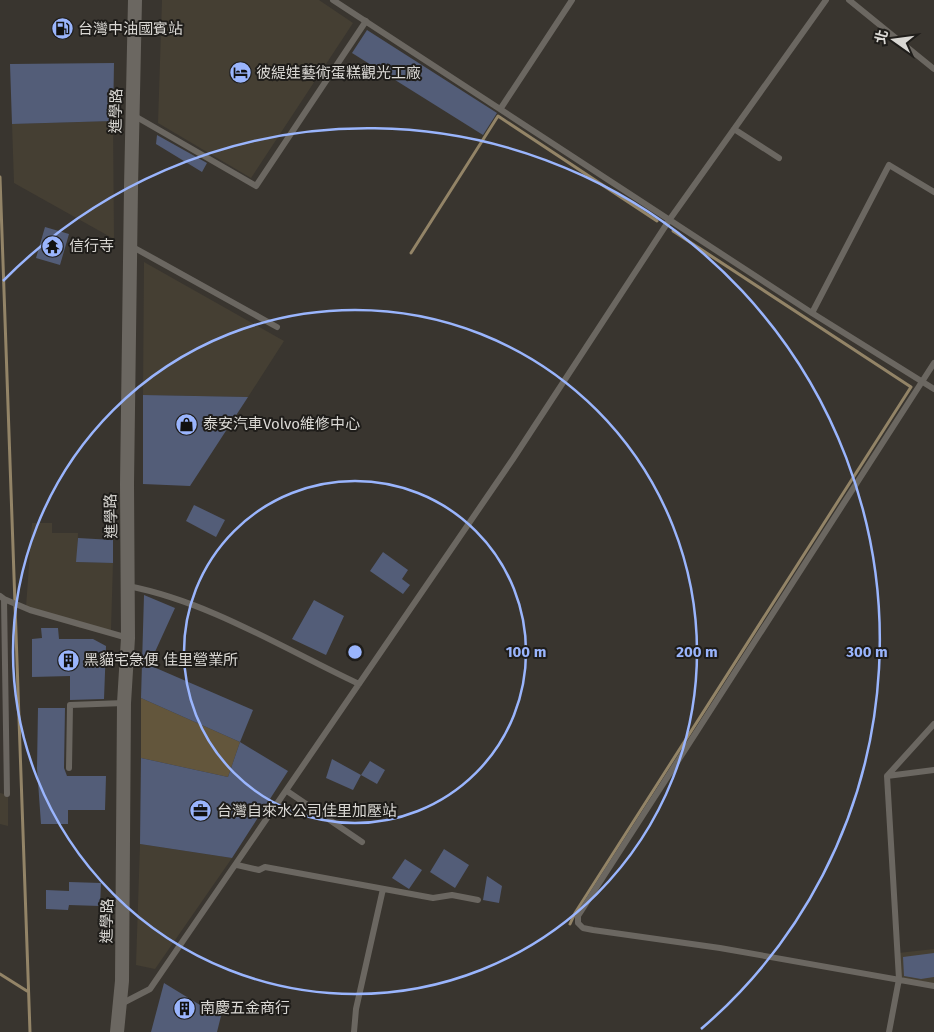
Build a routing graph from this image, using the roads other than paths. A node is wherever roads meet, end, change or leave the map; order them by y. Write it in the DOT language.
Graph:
graph roads {
  1 [pos="135,0"];
  2 [pos="333,0"];
  3 [pos="572,0"];
  4 [pos="826,0"];
  5 [pos="849,0"];
  6 [pos="366,21"];
  7 [pos="934,68"];
  8 [pos="501,108"];
  9 [pos="133,115"];
  10 [pos="734,129"];
  11 [pos="779,158"];
  12 [pos="934,192"];
  13 [pos="670,219"];
  14 [pos="131,246"];
  15 [pos="812,313"];
  16 [pos="277,327"];
  17 [pos="934,363"];
  18 [pos="923,383"];
  19 [pos="934,390"];
  20 [pos="128,586"];
  21 [pos="2,597"];
  22 [pos="128,638"];
  23 [pos="359,684"];
  24 [pos="124,703"];
  25 [pos="934,724"];
  26 [pos="69,768"];
  27 [pos="934,770"];
  28 [pos="887,776"];
  29 [pos="287,792"];
  30 [pos="6,794"];
  31 [pos="362,842"];
  32 [pos="237,865"];
  33 [pos="383,889"];
  34 [pos="478,900"];
  35 [pos="899,979"];
  36 [pos="934,986"];
  37 [pos="120,1004"];
  38 [pos="117,1032"];
  39 [pos="354,1032"];
  40 [pos="889,1032"];
  1 -- 9 [label="main road, 進學路"];
  2 -- 6 [label="lane"];
  3 -- 8 [label="lane"];
  4 -- 10 [label="lane"];
  5 -- 7 [label="lane"];
  6 -- 8 [label="lane"];
  6 -- 9 [label="lane"];
  8 -- 13 [label="lane"];
  9 -- 14 [label="main road, 進學路"];
  10 -- 11 [label="lane"];
  10 -- 13 [label="lane"];
  12 -- 15 [label="lane"];
  13 -- 15 [label="lane"];
  13 -- 23 [label="lane"];
  14 -- 16 [label="lane"];
  14 -- 20 [label="main road, 進學路"];
  15 -- 18 [label="lane"];
  17 -- 18 [label="lane"];
  18 -- 19 [label="lane"];
  18 -- 35 [label="lane"];
  20 -- 22 [label="main road, 進學路"];
  20 -- 23 [label="lane"];
  21 -- 22 [label="lane"];
  21 -- 30 [label="lane"];
  22 -- 24 [label="main road, 進學路"];
  23 -- 29 [label="lane"];
  24 -- 26 [label="lane"];
  24 -- 37 [label="main road, 進學路"];
  25 -- 28 [label="lane"];
  27 -- 28 [label="lane"];
  28 -- 35 [label="lane"];
  29 -- 31 [label="lane"];
  29 -- 32 [label="lane"];
  32 -- 33 [label="lane"];
  32 -- 37 [label="lane"];
  33 -- 34 [label="lane"];
  33 -- 39 [label="lane"];
  35 -- 36 [label="lane"];
  35 -- 40 [label="lane"];
  37 -- 38 [label="main road, 進學路"];
}
